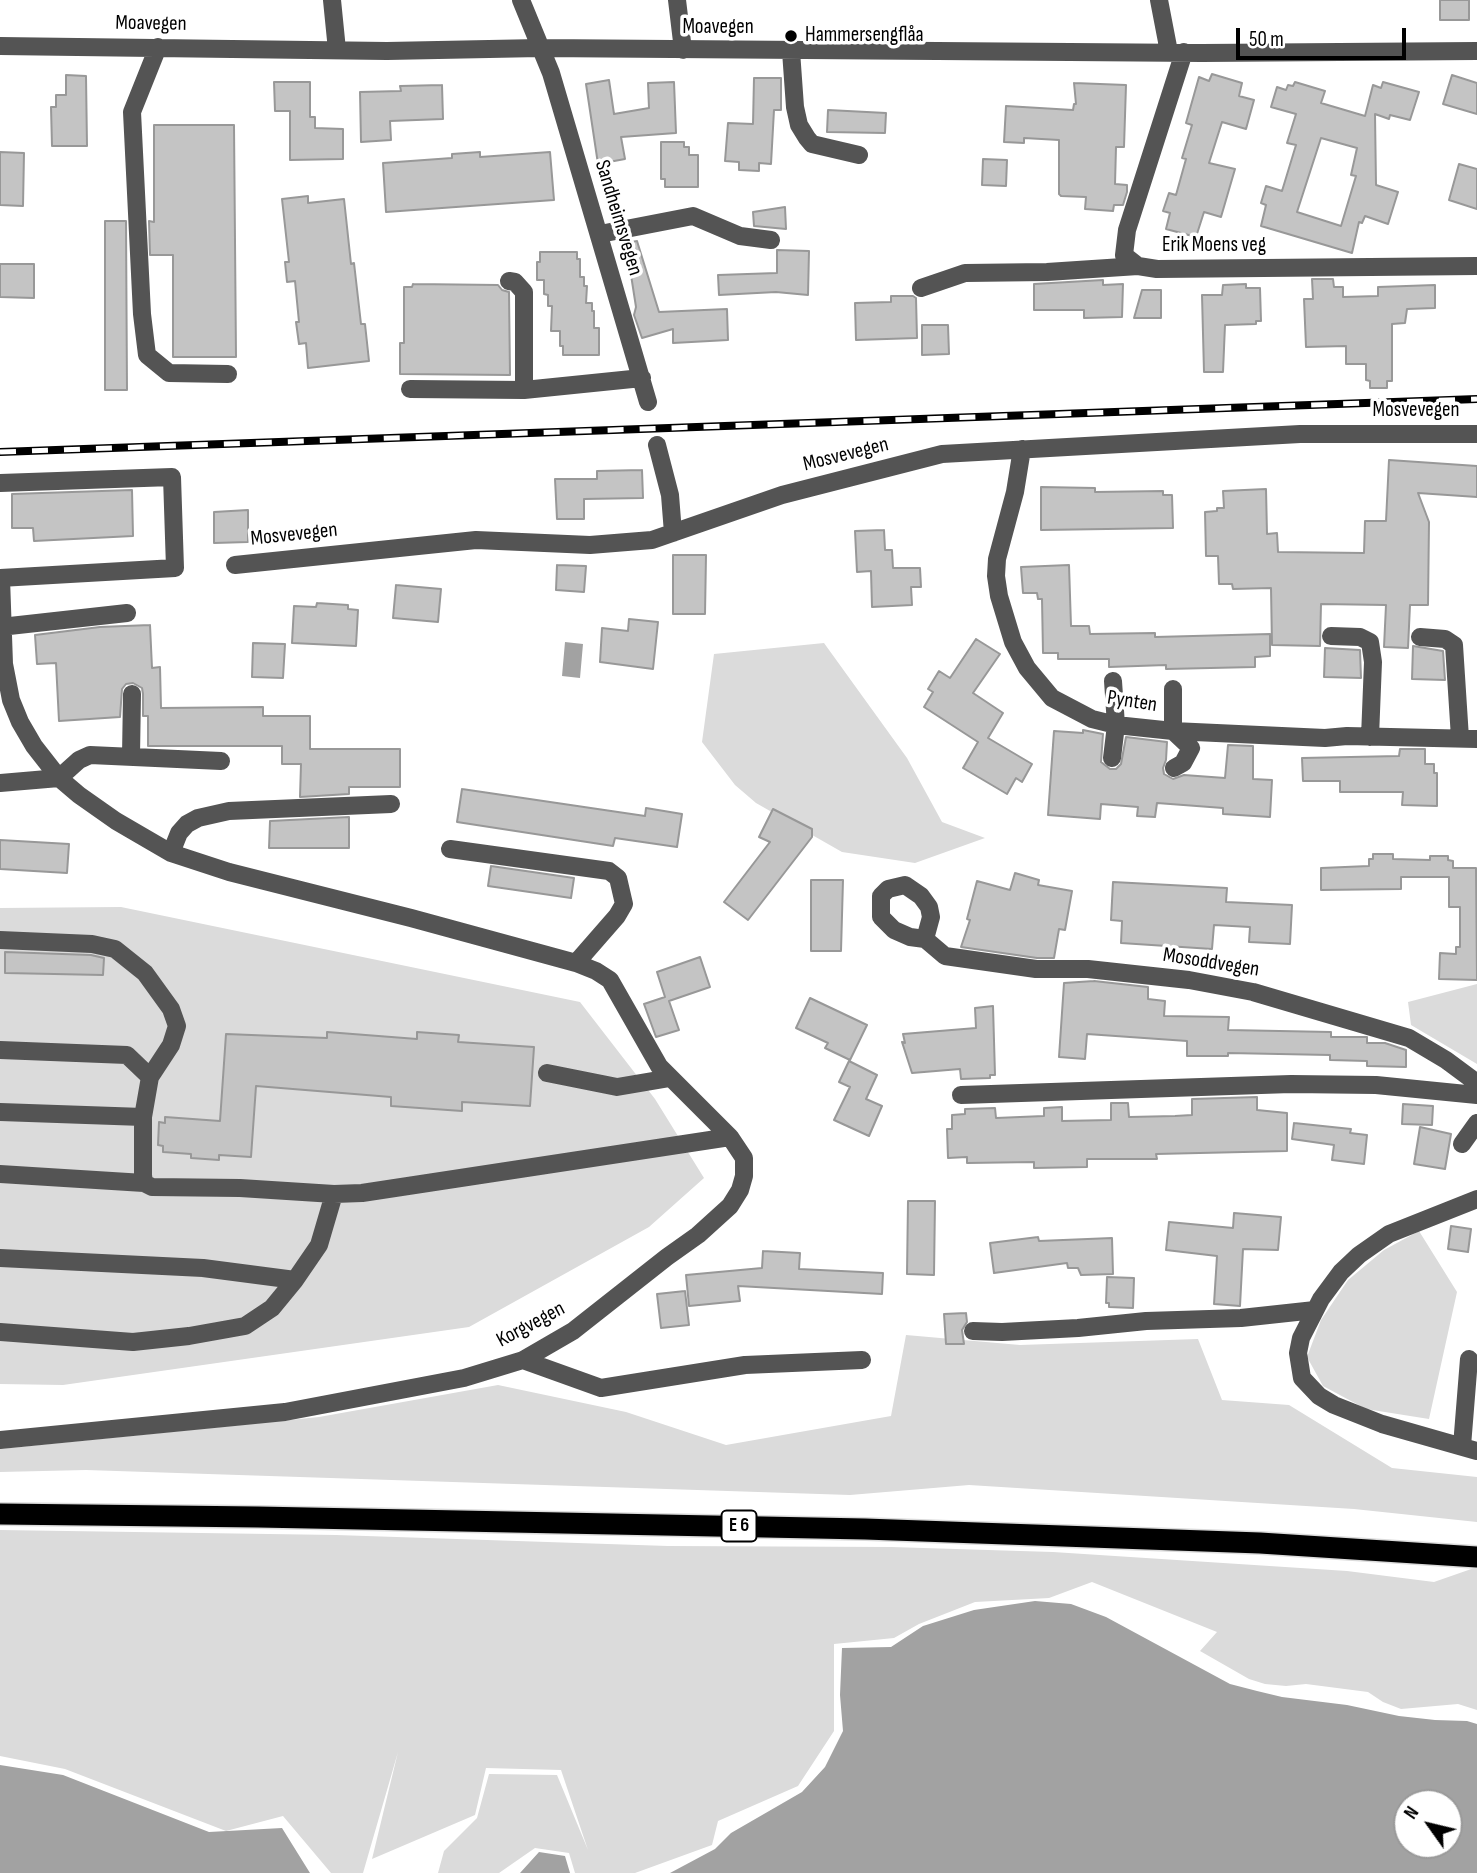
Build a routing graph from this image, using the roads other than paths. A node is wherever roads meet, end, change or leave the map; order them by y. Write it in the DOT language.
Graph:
graph roads {
  1 [pos="331,0"];
  2 [pos="521,0"];
  3 [pos="677,0"];
  4 [pos="1159,0"];
  5 [pos="0,46"];
  6 [pos="158,47"];
  7 [pos="540,48"];
  8 [pos="337,50"];
  9 [pos="683,50"];
  10 [pos="791,51"];
  11 [pos="1477,51"];
  12 [pos="1177,52"];
  13 [pos="859,155"];
  14 [pos="600,234"];
  15 [pos="771,240"];
  16 [pos="1138,266"];
  17 [pos="1477,266"];
  18 [pos="509,281"];
  19 [pos="921,288"];
  20 [pos="228,374"];
  21 [pos="642,378"];
  22 [pos="410,389"];
  23 [pos="524,390"];
  24 [pos="648,402"];
  25 [pos="1477,434"];
  26 [pos="657,445"];
  27 [pos="1022,449"];
  28 [pos="0,483"];
  29 [pos="673,533"];
  30 [pos="235,565"];
  31 [pos="1,578"];
  32 [pos="127,613"];
  33 [pos="1,627"];
  34 [pos="1331,636"];
  35 [pos="1420,637"];
  36 [pos="1113,681"];
  37 [pos="1173,689"];
  38 [pos="132,694"];
  39 [pos="1116,724"];
  40 [pos="1173,732"];
  41 [pos="1370,737"];
  42 [pos="1469,738"];
  43 [pos="131,756"];
  44 [pos="1112,758"];
  45 [pos="221,761"];
  46 [pos="1174,768"];
  47 [pos="59,778"];
  48 [pos="0,783"];
  49 [pos="391,803"];
  50 [pos="450,849"];
  51 [pos="171,853"];
  52 [pos="925,939"];
  53 [pos="0,940"];
  54 [pos="576,963"];
  55 [pos="0,1050"];
  56 [pos="547,1073"];
  57 [pos="150,1077"];
  58 [pos="670,1078"];
  59 [pos="1477,1083"];
  60 [pos="961,1095"];
  61 [pos="1477,1095"];
  62 [pos="0,1112"];
  63 [pos="142,1117"];
  64 [pos="1477,1123"];
  65 [pos="730,1137"];
  66 [pos="1462,1144"];
  67 [pos="0,1174"];
  68 [pos="144,1183"];
  69 [pos="334,1194"];
  70 [pos="1477,1199"];
  71 [pos="0,1258"];
  72 [pos="295,1280"];
  73 [pos="1315,1310"];
  74 [pos="973,1331"];
  75 [pos="0,1332"];
  76 [pos="1469,1359"];
  77 [pos="523,1360"];
  78 [pos="862,1360"];
  79 [pos="0,1440"];
  80 [pos="1470,1449"];
  81 [pos="0,1514"];
  82 [pos="1477,1557"];
  1 -- 8 [label="street"];
  2 -- 7 [label="street, Sandheimsvegen"];
  3 -- 9 [label="street"];
  4 -- 12 [label="street"];
  5 -- 6 [label="street, Moavegen"];
  6 -- 8 [label="street, Moavegen"];
  6 -- 20 [label="street"];
  7 -- 8 [label="street, Moavegen"];
  7 -- 9 [label="street, Moavegen"];
  7 -- 14 [label="street, Sandheimsvegen"];
  9 -- 10 [label="street, Moavegen"];
  10 -- 12 [label="street, Moavegen"];
  10 -- 13 [label="street"];
  11 -- 12 [label="street, Moavegen"];
  12 -- 16 [label="street, Erik Moens veg"];
  14 -- 15 [label="street"];
  14 -- 21 [label="street, Sandheimsvegen"];
  16 -- 17 [label="street, Erik Moens veg"];
  16 -- 19 [label="street"];
  18 -- 23 [label="street"];
  21 -- 23 [label="street"];
  21 -- 24 [label="street, Sandheimsvegen"];
  22 -- 23 [label="street"];
  25 -- 27 [label="street, Mosvevegen"];
  26 -- 29 [label="street"];
  27 -- 29 [label="street, Mosvevegen"];
  27 -- 39 [label="street, Pynten"];
  28 -- 31 [label="street"];
  29 -- 30 [label="street, Mosvevegen"];
  31 -- 33 [label="street"];
  32 -- 33 [label="street"];
  33 -- 47 [label="street"];
  34 -- 41 [label="street"];
  35 -- 42 [label="street"];
  36 -- 39 [label="street"];
  37 -- 40 [label="street"];
  38 -- 43 [label="street"];
  39 -- 40 [label="street, Pynten"];
  39 -- 44 [label="street"];
  40 -- 41 [label="street, Pynten"];
  40 -- 46 [label="street"];
  41 -- 42 [label="street, Pynten"];
  43 -- 45 [label="street"];
  43 -- 47 [label="street"];
  47 -- 48 [label="street"];
  47 -- 51 [label="street"];
  49 -- 51 [label="street"];
  50 -- 54 [label="street"];
  51 -- 54 [label="street"];
  52 -- 59 [label="street, Mosoddvegen"];
  53 -- 57 [label="street"];
  54 -- 58 [label="street, Korgvegen"];
  55 -- 57 [label="street"];
  56 -- 58 [label="street"];
  57 -- 63 [label="street"];
  58 -- 65 [label="street, Korgvegen"];
  60 -- 61 [label="street"];
  62 -- 63 [label="street"];
  63 -- 68 [label="street"];
  64 -- 66 [label="street"];
  65 -- 69 [label="street"];
  65 -- 77 [label="street, Korgvegen"];
  67 -- 68 [label="street"];
  68 -- 69 [label="street"];
  69 -- 72 [label="street"];
  70 -- 73 [label="street"];
  71 -- 72 [label="street"];
  72 -- 75 [label="street"];
  73 -- 74 [label="street"];
  73 -- 80 [label="street"];
  76 -- 80 [label="street"];
  77 -- 78 [label="street"];
  77 -- 79 [label="street, Korgvegen"];
  81 -- 82 [label="highway, E 6"];
}
